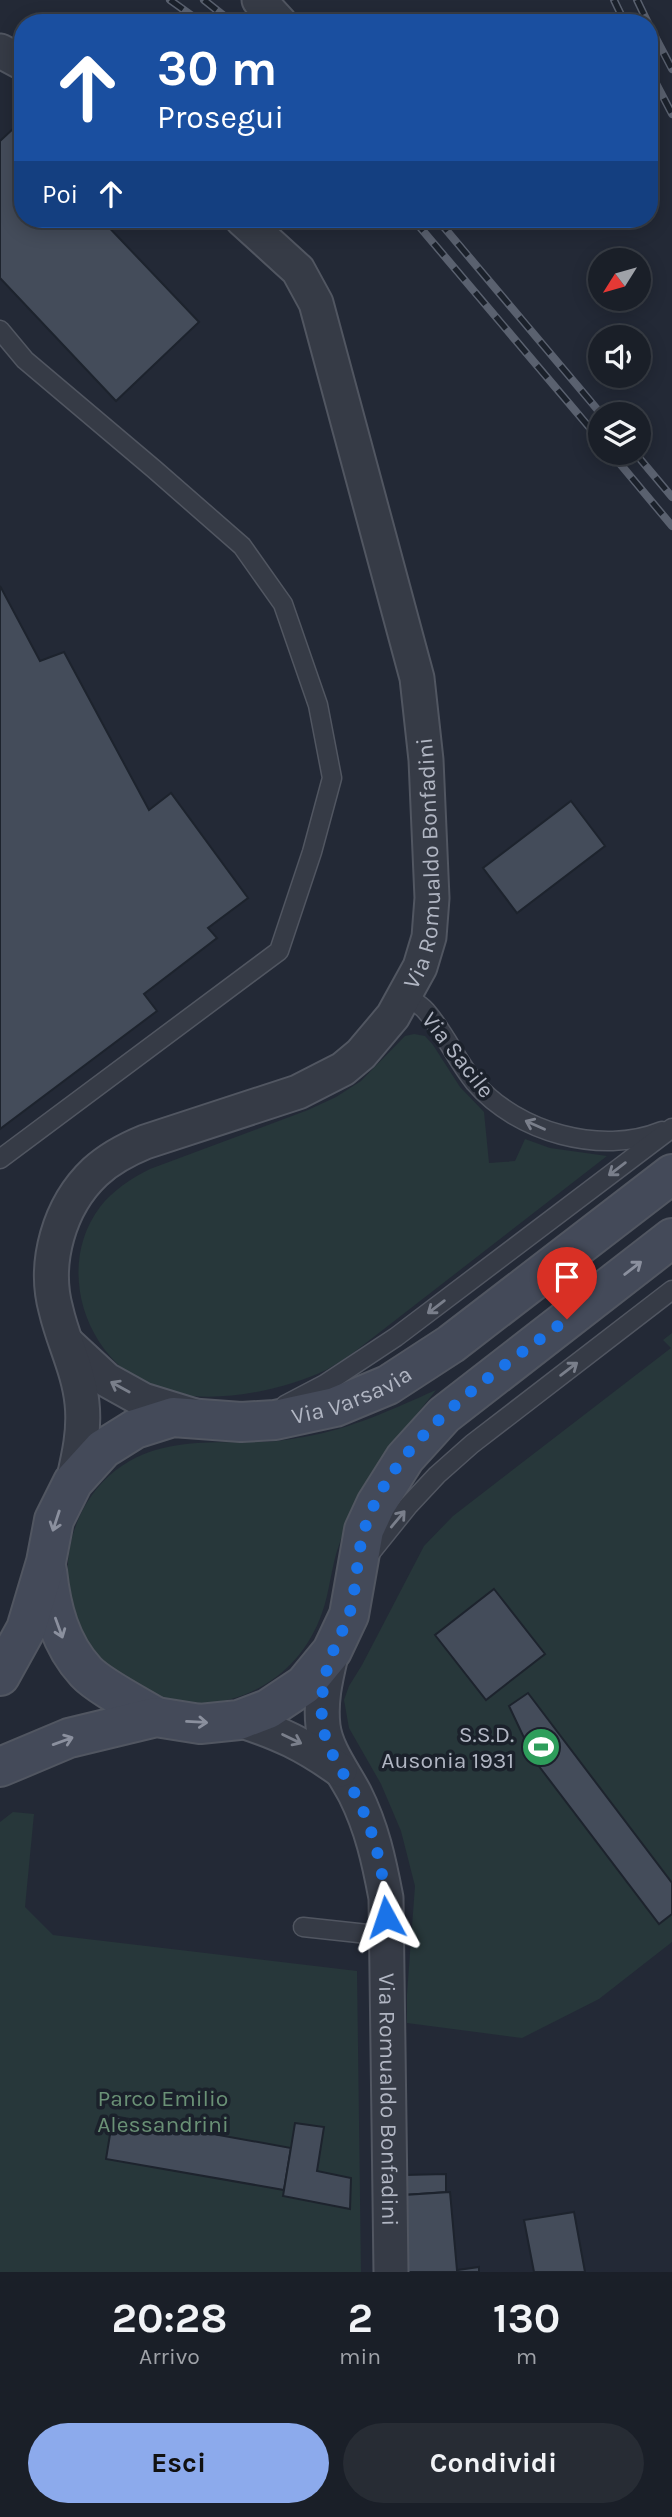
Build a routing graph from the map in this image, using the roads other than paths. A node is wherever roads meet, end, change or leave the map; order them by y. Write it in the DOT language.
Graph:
graph roads {
  1 [pos="260,0"];
  2 [pos="272,14"];
  3 [pos="253,228"];
  4 [pos="0,330"];
  5 [pos="405,995"];
  6 [pos="672,1127"];
  7 [pos="0,1160"];
  8 [pos="672,1174"];
  9 [pos="672,1238"];
  10 [pos="672,1290"];
  11 [pos="67,1343"];
  12 [pos="224,1421"];
  13 [pos="73,1482"];
  14 [pos="46,1562"];
  15 [pos="356,1572"];
  16 [pos="332,1651"];
  17 [pos="0,1676"];
  18 [pos="156,1717"];
  19 [pos="239,1720"];
  20 [pos="0,1767"];
  21 [pos="340,1770"];
  22 [pos="303,1927"];
  23 [pos="386,1936"];
  24 [pos="391,2272"];
  1 -- 2 [label="street"];
  3 -- 5 [label="street, Via Romualdo Bonfadini"];
  4 -- 7 [label="lane"];
  6 -- 5 [label="lane, Via Sacile, one-way"];
  5 -- 11 [label="street, Via Romualdo Bonfadini"];
  6 -- 12 [label="lane, one-way"];
  8 -- 12 [label="street, Via Varsavia"];
  15 -- 9 [label="street, Via Varsavia, one-way"];
  15 -- 10 [label="lane, Via Varsavia, one-way"];
  12 -- 11 [label="street, Via Romualdo Bonfadini, one-way"];
  11 -- 13 [label="street, Via Romualdo Bonfadini"];
  12 -- 13 [label="street, Via Varsavia"];
  13 -- 14 [label="street, Via Varsavia, one-way"];
  14 -- 17 [label="street, Via Varsavia"];
  14 -- 18 [label="street, Via Varsavia, one-way"];
  15 -- 16 [label="street, Via Varsavia"];
  16 -- 19 [label="street, Via Varsavia"];
  16 -- 21 [label="street"];
  18 -- 19 [label="street, Via Varsavia, one-way"];
  20 -- 18 [label="street, Via Varsavia, one-way"];
  19 -- 21 [label="street, one-way"];
  21 -- 23 [label="street, Via Romualdo Bonfadini"];
  22 -- 23 [label="lane"];
  23 -- 24 [label="street, Via Romualdo Bonfadini"];
}
